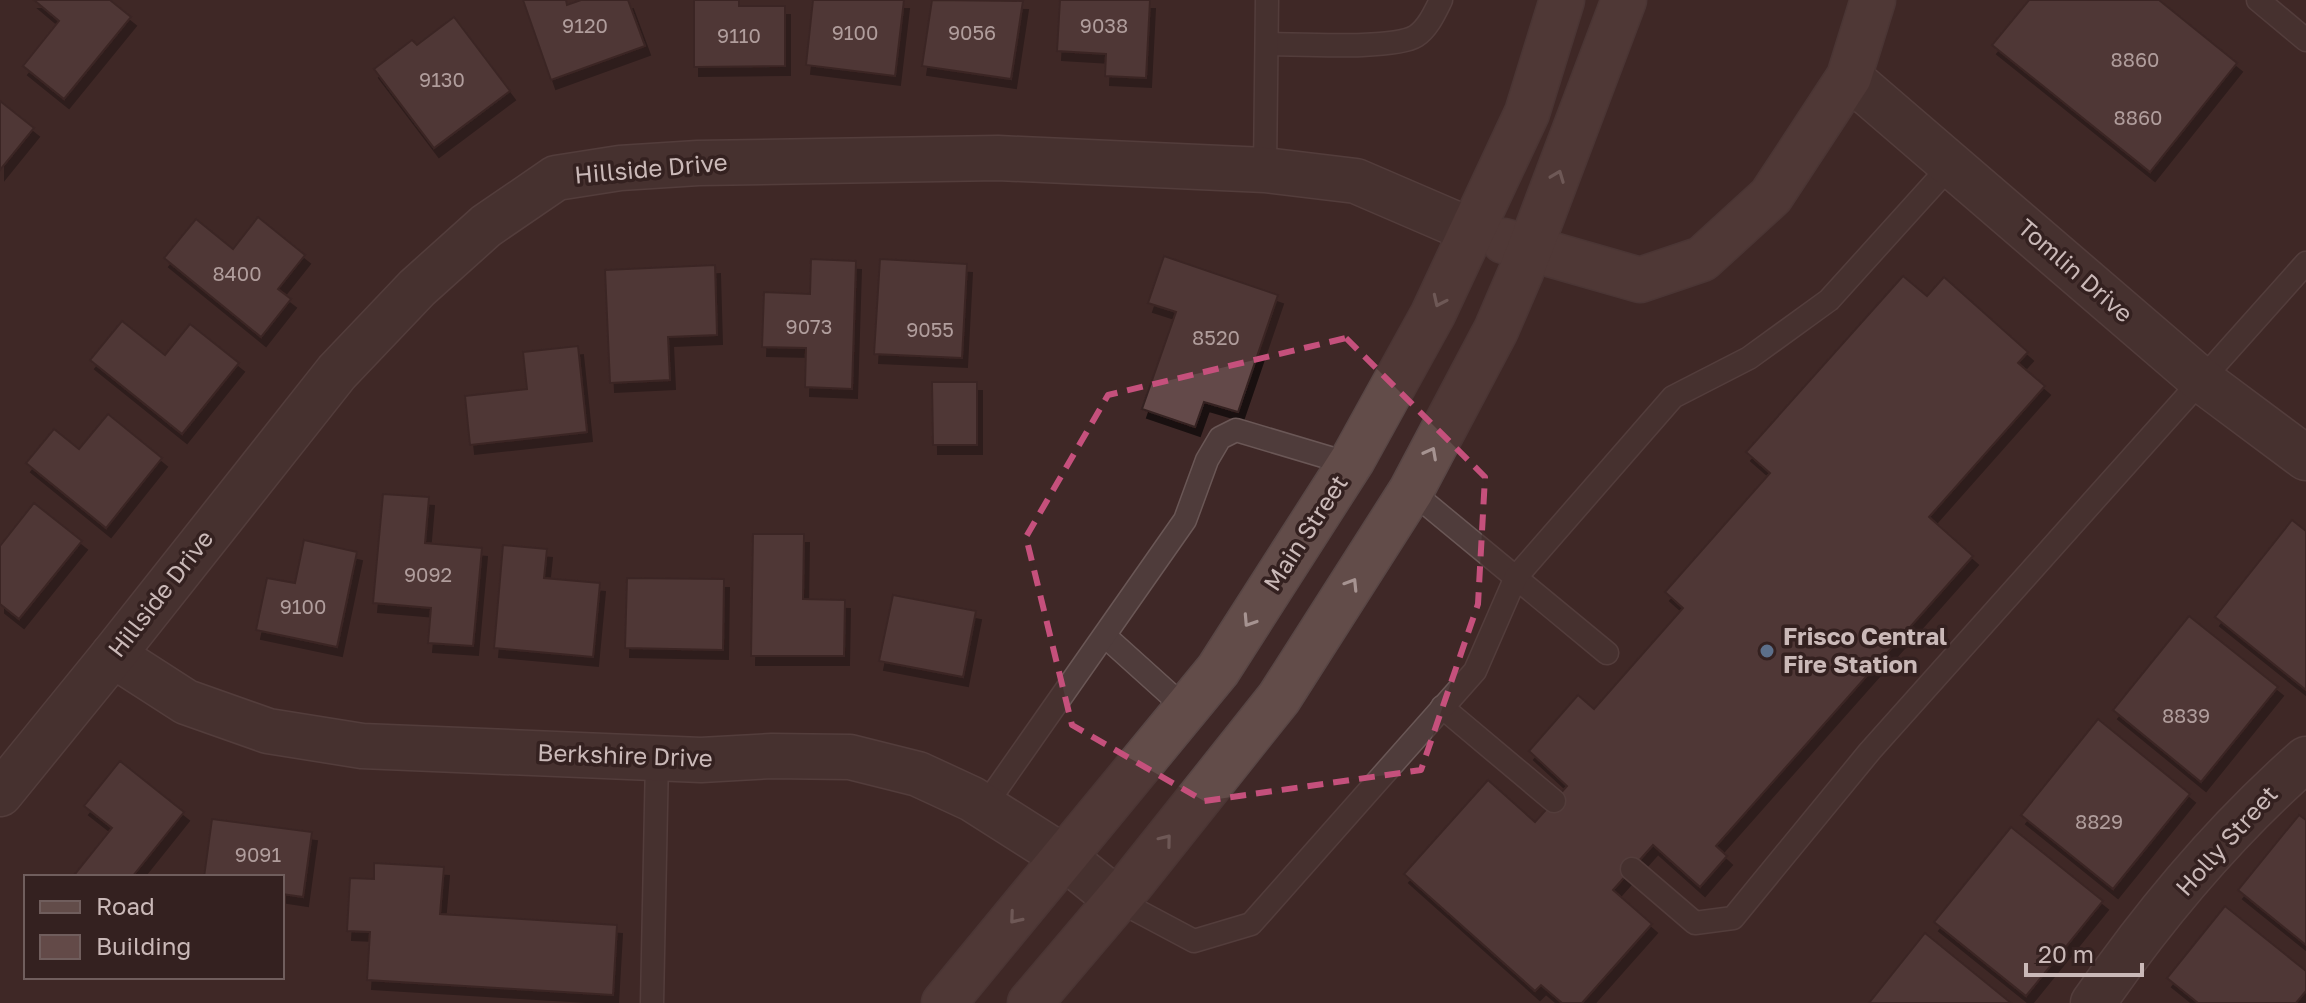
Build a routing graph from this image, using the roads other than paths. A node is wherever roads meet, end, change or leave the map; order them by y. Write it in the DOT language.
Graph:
graph roads {
  1 [pos="1267,0"];
  2 [pos="1441,0"];
  3 [pos="1562,0"];
  4 [pos="1624,0"];
  5 [pos="1873,0"];
  6 [pos="2258,0"];
  7 [pos="2306,40"];
  8 [pos="1267,44"];
  9 [pos="1849,77"];
  10 [pos="1951,165"];
  11 [pos="1265,170"];
  12 [pos="1472,231"];
  13 [pos="1530,249"];
  14 [pos="2306,263"];
  15 [pos="2200,379"];
  16 [pos="2306,458"];
  17 [pos="1350,464"];
  18 [pos="1411,491"];
  19 [pos="1516,577"];
  20 [pos="1105,636"];
  21 [pos="1607,653"];
  22 [pos="113,655"];
  23 [pos="1442,707"];
  24 [pos="1186,709"];
  25 [pos="657,758"];
  26 [pos="2306,759"];
  27 [pos="0,794"];
  28 [pos="1554,801"];
  29 [pos="984,807"];
  30 [pos="1065,858"];
  31 [pos="1632,869"];
  32 [pos="1117,900"];
  33 [pos="652,1003"];
  34 [pos="944,1003"];
  35 [pos="1030,1003"];
  36 [pos="2093,1003"];
  1 -- 8 [label="lane"];
  2 -- 8 [label="lane"];
  3 -- 12 [label="main road, Main Street"];
  13 -- 4 [label="main road, one-way"];
  5 -- 9 [label="main road"];
  6 -- 7 [label="lane"];
  8 -- 11 [label="lane"];
  9 -- 10 [label="street, Tomlin Drive"];
  9 -- 13 [label="main road"];
  10 -- 15 [label="street, Tomlin Drive"];
  10 -- 19 [label="lane"];
  11 -- 12 [label="street, Hillside Drive"];
  11 -- 22 [label="street, Hillside Drive"];
  12 -- 13 [label="main road"];
  12 -- 17 [label="main road, Main Street, one-way"];
  18 -- 13 [label="main road, one-way"];
  14 -- 15 [label="lane"];
  15 -- 16 [label="street, Tomlin Drive"];
  15 -- 31 [label="lane"];
  17 -- 20 [label="lane"];
  17 -- 24 [label="main road, Main Street, one-way"];
  18 -- 19 [label="lane"];
  32 -- 18 [label="main road, one-way"];
  19 -- 21 [label="lane"];
  19 -- 23 [label="lane"];
  20 -- 24 [label="lane"];
  20 -- 29 [label="lane"];
  22 -- 25 [label="street, Berkshire Drive"];
  22 -- 27 [label="street, Hillside Drive"];
  23 -- 28 [label="lane"];
  23 -- 32 [label="lane"];
  24 -- 30 [label="main road, Main Street"];
  25 -- 29 [label="street, Berkshire Drive"];
  25 -- 33 [label="lane"];
  26 -- 36 [label="street, Holly Street"];
  29 -- 30 [label="street, Berkshire Drive"];
  30 -- 32 [label="street, Berkshire Drive"];
  30 -- 34 [label="main road, Main Street, one-way"];
  32 -- 35 [label="main road"];
}
